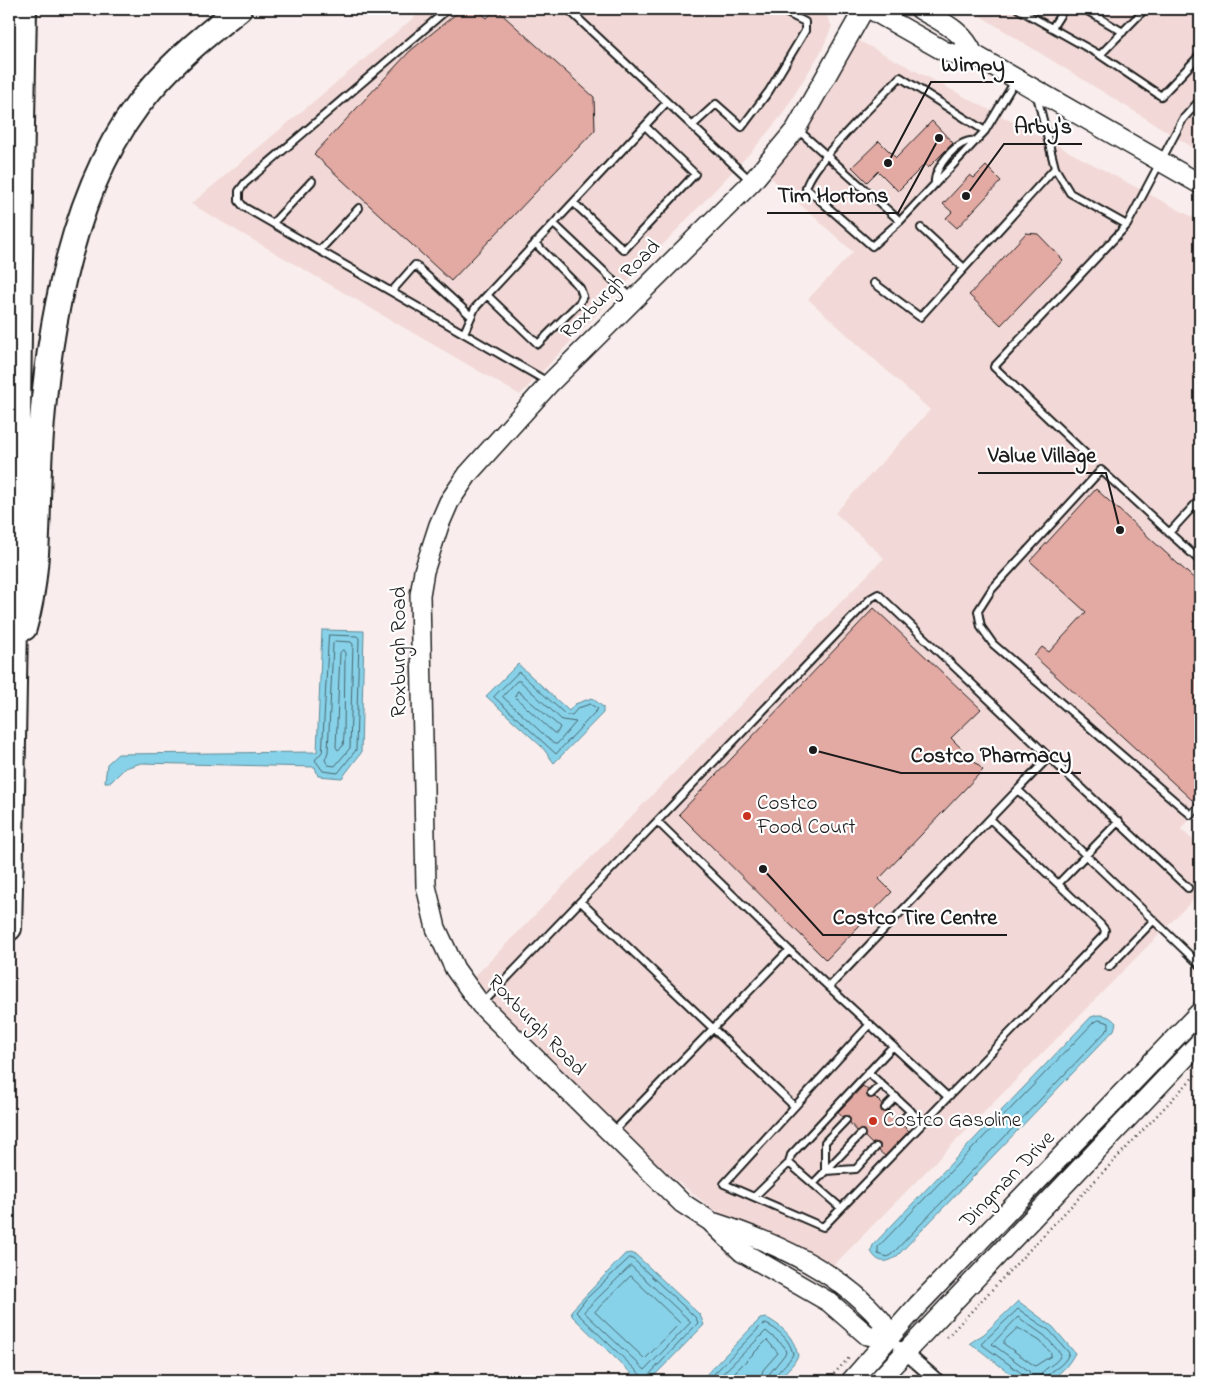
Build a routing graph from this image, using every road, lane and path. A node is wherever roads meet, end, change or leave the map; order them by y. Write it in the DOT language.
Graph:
graph roads {
  1 [pos="24,9"];
  2 [pos="239,9"];
  3 [pos="448,9"];
  4 [pos="568,9"];
  5 [pos="779,9"];
  6 [pos="864,9"];
  7 [pos="870,9"];
  8 [pos="920,9"];
  9 [pos="1018,9"];
  10 [pos="1064,9"];
  11 [pos="1084,9"];
  12 [pos="1145,9"];
  13 [pos="1052,28"];
  14 [pos="1123,32"];
  15 [pos="973,54"];
  16 [pos="1200,55"];
  17 [pos="1100,56"];
  18 [pos="1016,78"];
  19 [pos="1036,90"];
  20 [pos="1200,100"];
  21 [pos="667,102"];
  22 [pos="645,126"];
  23 [pos="692,126"];
  24 [pos="796,128"];
  25 [pos="985,130"];
  26 [pos="827,156"];
  27 [pos="1161,162"];
  28 [pos="1055,168"];
  29 [pos="312,182"];
  30 [pos="752,182"];
  31 [pos="1200,184"];
  32 [pos="574,203"];
  33 [pos="359,208"];
  34 [pos="900,221"];
  35 [pos="273,223"];
  36 [pos="554,224"];
  37 [pos="1127,225"];
  38 [pos="921,228"];
  39 [pos="536,243"];
  40 [pos="320,250"];
  41 [pos="964,268"];
  42 [pos="874,283"];
  43 [pos="392,291"];
  44 [pos="487,295"];
  45 [pos="634,300"];
  46 [pos="471,316"];
  47 [pos="464,333"];
  48 [pos="550,383"];
  49 [pos="1091,459"];
  50 [pos="1200,499"];
  51 [pos="1169,533"];
  52 [pos="1200,561"];
  53 [pos="16,653"];
  54 [pos="1049,757"];
  55 [pos="1018,790"];
  56 [pos="1200,805"];
  57 [pos="990,819"];
  58 [pos="1119,821"];
  59 [pos="658,822"];
  60 [pos="1086,855"];
  61 [pos="1058,884"];
  62 [pos="1188,888"];
  63 [pos="582,902"];
  64 [pos="1154,920"];
  65 [pos="9,928"];
  66 [pos="789,950"];
  67 [pos="1200,965"];
  68 [pos="1109,967"];
  69 [pos="829,987"];
  70 [pos="481,1005"];
  71 [pos="1200,1012"];
  72 [pos="870,1024"];
  73 [pos="712,1029"];
  74 [pos="1200,1042"];
  75 [pos="893,1046"];
  76 [pos="1200,1070"];
  77 [pos="868,1072"];
  78 [pos="881,1084"];
  79 [pos="871,1094"];
  80 [pos="896,1097"];
  81 [pos="948,1097"];
  82 [pos="794,1106"];
  83 [pos="885,1108"];
  84 [pos="911,1111"];
  85 [pos="846,1120"];
  86 [pos="900,1122"];
  87 [pos="923,1123"];
  88 [pos="612,1134"];
  89 [pos="861,1134"];
  90 [pos="876,1148"];
  91 [pos="790,1163"];
  92 [pos="825,1171"];
  93 [pos="813,1184"];
  94 [pos="754,1197"];
  95 [pos="841,1208"];
  96 [pos="946,1337"];
  97 [pos="890,1339"];
  98 [pos="906,1353"];
  99 [pos="849,1358"];
  100 [pos="827,1381"];
  101 [pos="851,1381"];
  102 [pos="878,1381"];
  103 [pos="938,1381"];
  1 -- 53 [label="highway"];
  2 -- 53 [label="highway"];
  3 -- 35 [label="lane"];
  4 -- 21 [label="lane"];
  5 -- 23 [label="lane"];
  6 -- 24 [label="street, Roxburgh Road"];
  7 -- 15 [label="street"];
  8 -- 15 [label="street"];
  9 -- 13 [label="lane"];
  10 -- 13 [label="lane"];
  11 -- 14 [label="lane"];
  12 -- 14 [label="lane"];
  13 -- 17 [label="lane"];
  14 -- 17 [label="lane"];
  15 -- 18 [label="street"];
  16 -- 17 [label="lane"];
  18 -- 19 [label="street"];
  18 -- 25 [label="lane"];
  19 -- 27 [label="street"];
  19 -- 28 [label="lane"];
  20 -- 27 [label="lane"];
  21 -- 22 [label="lane"];
  21 -- 23 [label="lane"];
  22 -- 32 [label="lane"];
  22 -- 32 [label="lane"];
  23 -- 30 [label="lane"];
  24 -- 26 [label="lane"];
  24 -- 30 [label="street, Roxburgh Road"];
  25 -- 26 [label="lane"];
  25 -- 34 [label="lane"];
  26 -- 34 [label="lane"];
  26 -- 34 [label="lane"];
  27 -- 31 [label="street"];
  27 -- 37 [label="lane"];
  28 -- 37 [label="lane"];
  28 -- 41 [label="lane"];
  29 -- 35 [label="lane"];
  30 -- 45 [label="street, Roxburgh Road"];
  32 -- 36 [label="lane"];
  33 -- 40 [label="lane"];
  35 -- 40 [label="lane"];
  36 -- 39 [label="lane"];
  36 -- 45 [label="lane"];
  37 -- 49 [label="lane"];
  38 -- 41 [label="lane"];
  39 -- 44 [label="lane"];
  39 -- 44 [label="lane"];
  40 -- 43 [label="lane"];
  41 -- 42 [label="lane"];
  43 -- 46 [label="lane"];
  43 -- 47 [label="lane"];
  44 -- 46 [label="lane"];
  45 -- 48 [label="street, Roxburgh Road"];
  46 -- 47 [label="lane"];
  47 -- 48 [label="lane"];
  48 -- 70 [label="street, Roxburgh Road"];
  50 -- 51 [label="lane"];
  51 -- 52 [label="lane"];
  51 -- 56 [label="lane"];
  53 -- 65 [label="highway"];
  54 -- 55 [label="lane"];
  54 -- 58 [label="lane"];
  54 -- 59 [label="lane"];
  55 -- 57 [label="lane"];
  55 -- 60 [label="lane"];
  57 -- 61 [label="lane"];
  57 -- 69 [label="lane"];
  58 -- 60 [label="lane"];
  58 -- 62 [label="lane"];
  59 -- 63 [label="lane"];
  59 -- 66 [label="lane"];
  60 -- 61 [label="lane"];
  60 -- 64 [label="lane"];
  61 -- 81 [label="lane"];
  63 -- 70 [label="lane"];
  63 -- 73 [label="lane"];
  64 -- 67 [label="lane"];
  64 -- 68 [label="lane"];
  66 -- 69 [label="lane"];
  66 -- 73 [label="lane"];
  69 -- 72 [label="lane"];
  70 -- 88 [label="street, Roxburgh Road"];
  71 -- 97 [label="street, Dingman Drive"];
  72 -- 75 [label="lane"];
  72 -- 82 [label="lane"];
  73 -- 82 [label="lane"];
  73 -- 88 [label="lane"];
  74 -- 98 [label="street"];
  75 -- 77 [label="lane"];
  75 -- 81 [label="lane"];
  76 -- 96 [label="path"];
  77 -- 78 [label="lane"];
  77 -- 91 [label="lane"];
  78 -- 79 [label="lane"];
  78 -- 80 [label="lane"];
  80 -- 83 [label="lane"];
  80 -- 84 [label="lane"];
  81 -- 87 [label="lane"];
  82 -- 94 [label="lane"];
  84 -- 86 [label="lane"];
  84 -- 87 [label="lane"];
  85 -- 92 [label="lane"];
  87 -- 95 [label="lane"];
  88 -- 97 [label="street, Roxburgh Road"];
  89 -- 92 [label="lane"];
  90 -- 92 [label="lane"];
  91 -- 93 [label="lane"];
  91 -- 94 [label="lane"];
  92 -- 93 [label="lane"];
  93 -- 95 [label="lane"];
  94 -- 95 [label="lane"];
  97 -- 98 [label="street"];
  97 -- 101 [label="street, Dingman Drive"];
  98 -- 102 [label="street"];
  98 -- 103 [label="street"];
  99 -- 100 [label="path"];
}
